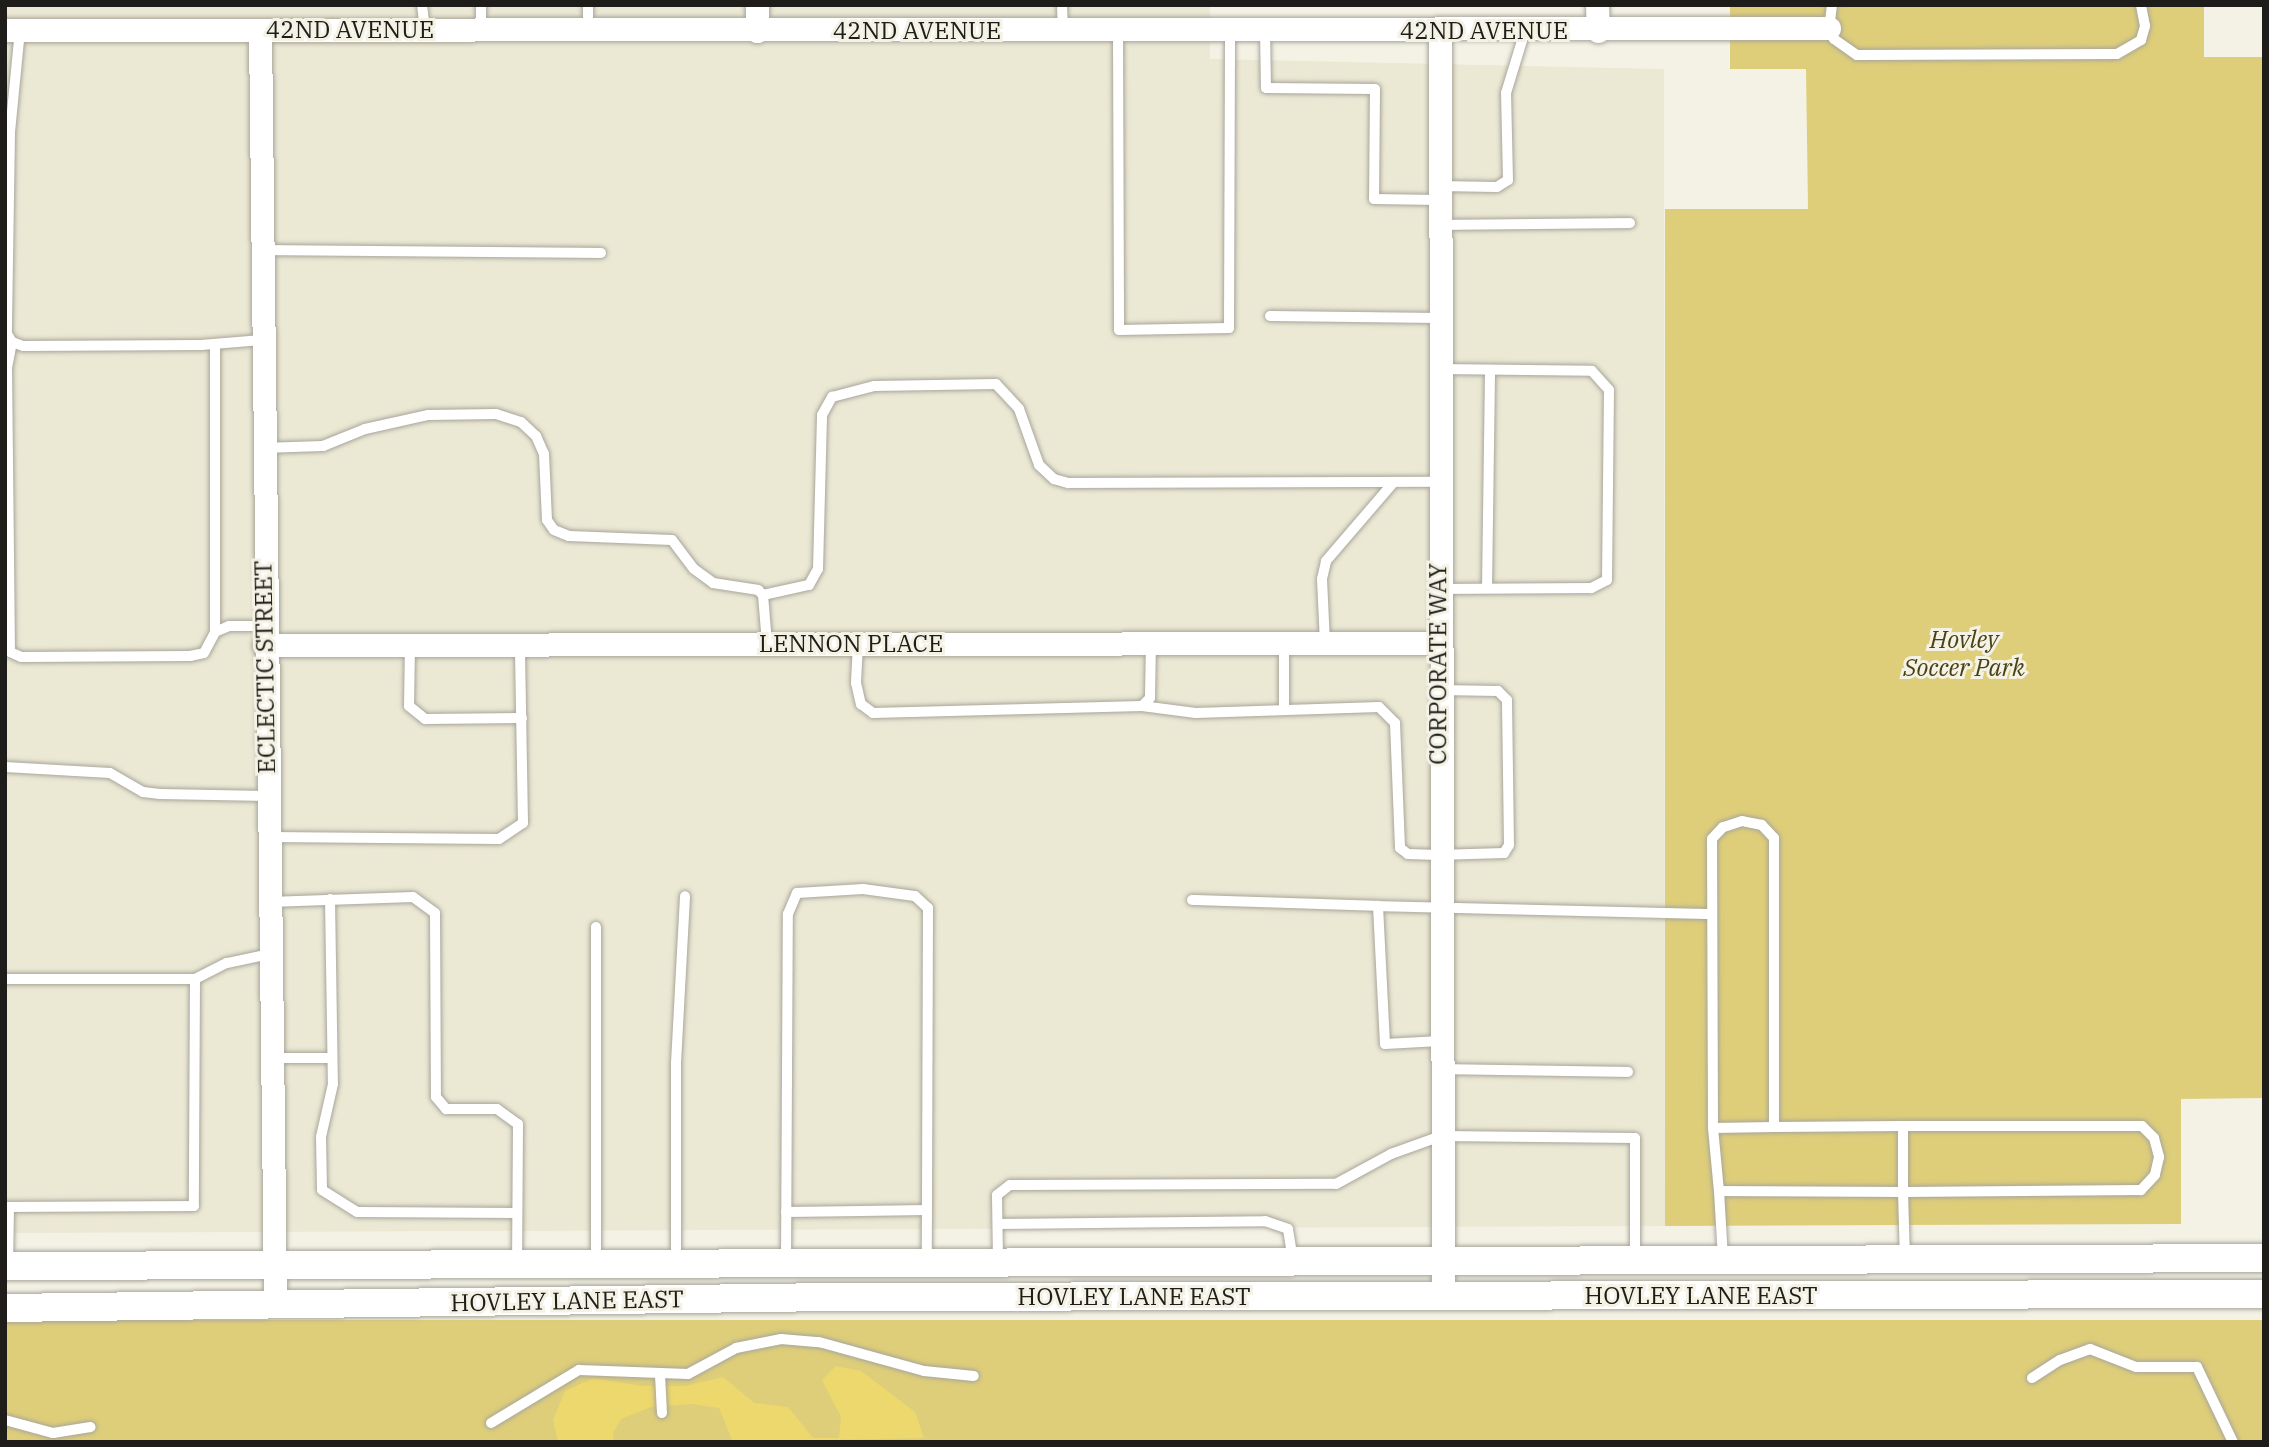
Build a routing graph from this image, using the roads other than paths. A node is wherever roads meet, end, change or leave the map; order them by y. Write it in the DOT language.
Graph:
graph roads {
  1 [pos="422,5"];
  2 [pos="481,5"];
  3 [pos="588,5"];
  4 [pos="757,5"];
  5 [pos="1062,5"];
  6 [pos="1597,5"];
  7 [pos="1832,5"];
  8 [pos="2141,5"];
  9 [pos="1829,28"];
  10 [pos="13,30"];
  11 [pos="260,30"];
  12 [pos="425,30"];
  13 [pos="481,30"];
  14 [pos="588,30"];
  15 [pos="757,31"];
  16 [pos="1063,31"];
  17 [pos="1118,31"];
  18 [pos="1230,31"];
  19 [pos="1265,31"];
  20 [pos="1440,31"];
  21 [pos="1525,31"];
  22 [pos="1598,31"];
  23 [pos="1439,193"];
  24 [pos="1630,223"];
  25 [pos="1439,225"];
  26 [pos="262,250"];
  27 [pos="601,253"];
  28 [pos="1270,316"];
  29 [pos="1439,318"];
  30 [pos="262,340"];
  31 [pos="12,342"];
  32 [pos="215,344"];
  33 [pos="1439,369"];
  34 [pos="1490,371"];
  35 [pos="263,448"];
  36 [pos="1394,482"];
  37 [pos="1438,482"];
  38 [pos="1487,588"];
  39 [pos="1438,589"];
  40 [pos="763,595"];
  41 [pos="215,632"];
  42 [pos="264,636"];
  43 [pos="1151,643"];
  44 [pos="1283,643"];
  45 [pos="1325,643"];
  46 [pos="1438,643"];
  47 [pos="767,644"];
  48 [pos="858,644"];
  49 [pos="410,645"];
  50 [pos="520,645"];
  51 [pos="1438,690"];
  52 [pos="1142,706"];
  53 [pos="1284,710"];
  54 [pos="522,718"];
  55 [pos="5,767"];
  56 [pos="267,796"];
  57 [pos="268,836"];
  58 [pos="1438,855"];
  59 [pos="685,896"];
  60 [pos="330,899"];
  61 [pos="1192,900"];
  62 [pos="269,902"];
  63 [pos="1378,906"];
  64 [pos="1438,910"];
  65 [pos="1712,914"];
  66 [pos="596,928"];
  67 [pos="270,954"];
  68 [pos="5,979"];
  69 [pos="195,979"];
  70 [pos="1440,1041"];
  71 [pos="272,1058"];
  72 [pos="332,1058"];
  73 [pos="1441,1069"];
  74 [pos="1628,1072"];
  75 [pos="1903,1126"];
  76 [pos="1774,1127"];
  77 [pos="1713,1128"];
  78 [pos="1441,1136"];
  79 [pos="1718,1191"];
  80 [pos="1903,1192"];
  81 [pos="7,1207"];
  82 [pos="927,1210"];
  83 [pos="786,1212"];
  84 [pos="517,1213"];
  85 [pos="998,1224"];
  86 [pos="2264,1258"];
  87 [pos="1905,1259"];
  88 [pos="1724,1260"];
  89 [pos="1442,1261"];
  90 [pos="1635,1261"];
  91 [pos="1294,1262"];
  92 [pos="927,1264"];
  93 [pos="998,1264"];
  94 [pos="786,1265"];
  95 [pos="7,1266"];
  96 [pos="596,1266"];
  97 [pos="676,1266"];
  98 [pos="517,1267"];
  99 [pos="275,1268"];
  100 [pos="2264,1294"];
  101 [pos="1756,1296"];
  102 [pos="852,1297"];
  103 [pos="1443,1297"];
  104 [pos="275,1303"];
  105 [pos="398,1303"];
  106 [pos="5,1308"];
  107 [pos="660,1375"];
  108 [pos="974,1376"];
  109 [pos="2032,1378"];
  110 [pos="662,1413"];
  111 [pos="5,1420"];
  112 [pos="491,1423"];
  113 [pos="91,1427"];
  114 [pos="2233,1442"];
  1 -- 12 [label="lane"];
  2 -- 13 [label="lane"];
  3 -- 14 [label="lane"];
  4 -- 15 [label="street"];
  5 -- 16 [label="lane"];
  6 -- 22 [label="street"];
  7 -- 9 [label="lane"];
  8 -- 9 [label="lane"];
  9 -- 22 [label="street, 42ND AVENUE"];
  10 -- 11 [label="street, 42ND AVENUE"];
  10 -- 31 [label="lane"];
  11 -- 12 [label="street, 42ND AVENUE"];
  11 -- 26 [label="street, ECLECTIC STREET"];
  12 -- 13 [label="street, 42ND AVENUE"];
  13 -- 14 [label="street, 42ND AVENUE"];
  14 -- 15 [label="street, 42ND AVENUE"];
  15 -- 16 [label="street, 42ND AVENUE"];
  16 -- 17 [label="street, 42ND AVENUE"];
  17 -- 18 [label="street, 42ND AVENUE"];
  17 -- 18 [label="lane"];
  18 -- 19 [label="street, 42ND AVENUE"];
  19 -- 20 [label="street, 42ND AVENUE"];
  19 -- 23 [label="lane"];
  20 -- 21 [label="street, 42ND AVENUE"];
  20 -- 23 [label="street, CORPORATE WAY"];
  21 -- 22 [label="street, 42ND AVENUE"];
  21 -- 23 [label="lane"];
  23 -- 25 [label="street, CORPORATE WAY"];
  24 -- 25 [label="lane"];
  25 -- 29 [label="street, CORPORATE WAY"];
  26 -- 27 [label="lane"];
  26 -- 30 [label="street, ECLECTIC STREET"];
  28 -- 29 [label="lane"];
  29 -- 33 [label="street, CORPORATE WAY"];
  30 -- 32 [label="lane"];
  30 -- 35 [label="street, ECLECTIC STREET"];
  31 -- 32 [label="lane"];
  31 -- 41 [label="lane"];
  32 -- 41 [label="lane"];
  33 -- 34 [label="lane"];
  33 -- 37 [label="street, CORPORATE WAY"];
  34 -- 38 [label="lane"];
  34 -- 38 [label="lane"];
  35 -- 40 [label="lane"];
  35 -- 42 [label="street, ECLECTIC STREET"];
  36 -- 37 [label="lane"];
  36 -- 40 [label="lane"];
  36 -- 45 [label="lane"];
  37 -- 39 [label="street, CORPORATE WAY"];
  38 -- 39 [label="lane"];
  39 -- 46 [label="street, CORPORATE WAY"];
  40 -- 47 [label="lane"];
  41 -- 42 [label="lane"];
  42 -- 49 [label="street, LENNON PLACE"];
  42 -- 56 [label="street, ECLECTIC STREET"];
  43 -- 44 [label="street, LENNON PLACE"];
  43 -- 48 [label="street, LENNON PLACE"];
  43 -- 52 [label="lane"];
  44 -- 45 [label="street, LENNON PLACE"];
  44 -- 53 [label="lane"];
  45 -- 46 [label="street, LENNON PLACE"];
  46 -- 51 [label="street, CORPORATE WAY"];
  47 -- 48 [label="street, LENNON PLACE"];
  47 -- 50 [label="street, LENNON PLACE"];
  48 -- 52 [label="lane"];
  49 -- 50 [label="street, LENNON PLACE"];
  49 -- 54 [label="lane"];
  50 -- 54 [label="lane"];
  51 -- 58 [label="street, CORPORATE WAY"];
  51 -- 58 [label="lane"];
  52 -- 53 [label="lane"];
  53 -- 58 [label="lane"];
  54 -- 57 [label="lane"];
  55 -- 56 [label="lane"];
  56 -- 57 [label="street, ECLECTIC STREET"];
  57 -- 62 [label="street, ECLECTIC STREET"];
  58 -- 64 [label="street, CORPORATE WAY"];
  59 -- 97 [label="lane"];
  60 -- 62 [label="lane"];
  60 -- 72 [label="lane"];
  60 -- 84 [label="lane"];
  61 -- 63 [label="lane"];
  62 -- 67 [label="street, ECLECTIC STREET"];
  63 -- 64 [label="lane"];
  63 -- 70 [label="lane"];
  64 -- 65 [label="lane"];
  64 -- 70 [label="street, CORPORATE WAY"];
  65 -- 76 [label="lane"];
  65 -- 77 [label="lane"];
  66 -- 96 [label="lane"];
  67 -- 69 [label="lane"];
  67 -- 71 [label="street, ECLECTIC STREET"];
  68 -- 69 [label="lane"];
  69 -- 81 [label="lane"];
  70 -- 73 [label="street, CORPORATE WAY"];
  71 -- 72 [label="lane"];
  71 -- 99 [label="street, ECLECTIC STREET"];
  72 -- 84 [label="lane"];
  73 -- 74 [label="lane"];
  73 -- 78 [label="street, CORPORATE WAY"];
  75 -- 76 [label="lane"];
  75 -- 80 [label="lane"];
  75 -- 80 [label="lane"];
  76 -- 77 [label="lane"];
  77 -- 79 [label="lane"];
  78 -- 85 [label="lane"];
  78 -- 89 [label="street, CORPORATE WAY"];
  78 -- 90 [label="lane"];
  79 -- 80 [label="lane"];
  79 -- 88 [label="lane"];
  80 -- 87 [label="lane"];
  81 -- 95 [label="lane"];
  82 -- 83 [label="lane"];
  82 -- 83 [label="lane"];
  82 -- 92 [label="lane"];
  83 -- 94 [label="lane"];
  84 -- 98 [label="lane"];
  85 -- 91 [label="lane"];
  85 -- 93 [label="lane"];
  86 -- 87 [label="street, HOVLEY LANE EAST"];
  87 -- 88 [label="street, HOVLEY LANE EAST"];
  87 -- 101 [label="street"];
  88 -- 90 [label="street, HOVLEY LANE EAST"];
  89 -- 90 [label="street, HOVLEY LANE EAST"];
  89 -- 91 [label="street, HOVLEY LANE EAST"];
  89 -- 103 [label="street, CORPORATE WAY"];
  91 -- 93 [label="street, HOVLEY LANE EAST"];
  92 -- 93 [label="street, HOVLEY LANE EAST"];
  92 -- 94 [label="street, HOVLEY LANE EAST"];
  93 -- 102 [label="street"];
  94 -- 97 [label="street, HOVLEY LANE EAST"];
  95 -- 99 [label="street, HOVLEY LANE EAST"];
  96 -- 97 [label="street, HOVLEY LANE EAST"];
  96 -- 98 [label="street, HOVLEY LANE EAST"];
  98 -- 99 [label="street, HOVLEY LANE EAST"];
  98 -- 105 [label="street"];
  99 -- 104 [label="street, ECLECTIC STREET"];
  100 -- 101 [label="street, HOVLEY LANE EAST"];
  101 -- 103 [label="street, HOVLEY LANE EAST"];
  102 -- 103 [label="street, HOVLEY LANE EAST"];
  102 -- 105 [label="street, HOVLEY LANE EAST"];
  104 -- 105 [label="street, HOVLEY LANE EAST"];
  104 -- 106 [label="street, HOVLEY LANE EAST"];
  107 -- 108 [label="lane"];
  107 -- 110 [label="lane"];
  107 -- 112 [label="lane"];
  109 -- 114 [label="lane"];
  111 -- 113 [label="lane"];
}
